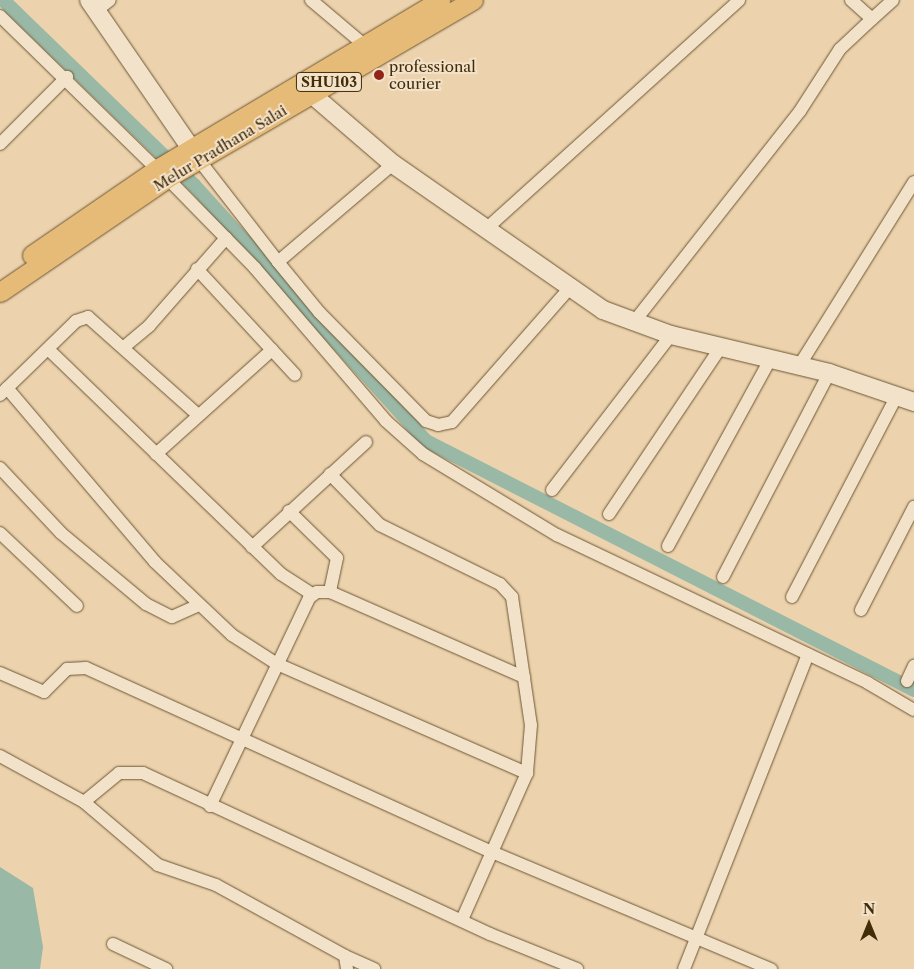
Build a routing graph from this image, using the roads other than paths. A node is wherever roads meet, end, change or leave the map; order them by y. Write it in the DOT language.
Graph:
graph roads {
  1 [pos="312,0"];
  2 [pos="440,0"];
  3 [pos="473,0"];
  4 [pos="739,0"];
  5 [pos="851,0"];
  6 [pos="893,0"];
  7 [pos="99,3"];
  8 [pos="0,16"];
  9 [pos="872,19"];
  10 [pos="363,44"];
  11 [pos="67,77"];
  12 [pos="304,88"];
  13 [pos="0,144"];
  14 [pos="393,164"];
  15 [pos="177,165"];
  16 [pos="914,182"];
  17 [pos="486,229"];
  18 [pos="226,238"];
  19 [pos="278,262"];
  20 [pos="197,270"];
  21 [pos="0,277"];
  22 [pos="569,289"];
  23 [pos="0,292"];
  24 [pos="634,322"];
  25 [pos="671,335"];
  26 [pos="124,347"];
  27 [pos="720,348"];
  28 [pos="48,349"];
  29 [pos="272,350"];
  30 [pos="770,358"];
  31 [pos="799,366"];
  32 [pos="828,373"];
  33 [pos="295,374"];
  34 [pos="4,391"];
  35 [pos="896,397"];
  36 [pos="914,402"];
  37 [pos="198,415"];
  38 [pos="366,442"];
  39 [pos="156,454"];
  40 [pos="0,468"];
  41 [pos="330,474"];
  42 [pos="552,490"];
  43 [pos="914,507"];
  44 [pos="289,511"];
  45 [pos="609,514"];
  46 [pos="0,533"];
  47 [pos="668,546"];
  48 [pos="252,547"];
  49 [pos="723,577"];
  50 [pos="330,592"];
  51 [pos="312,594"];
  52 [pos="792,597"];
  53 [pos="199,605"];
  54 [pos="77,606"];
  55 [pos="861,610"];
  56 [pos="808,655"];
  57 [pos="277,664"];
  58 [pos="914,666"];
  59 [pos="0,673"];
  60 [pos="524,676"];
  61 [pos="907,682"];
  62 [pos="914,710"];
  63 [pos="243,740"];
  64 [pos="0,756"];
  65 [pos="527,773"];
  66 [pos="84,802"];
  67 [pos="210,806"];
  68 [pos="492,852"];
  69 [pos="462,920"];
  70 [pos="695,940"];
  71 [pos="113,944"];
  72 [pos="345,956"];
  73 [pos="166,969"];
  74 [pos="347,969"];
  75 [pos="374,969"];
  76 [pos="577,969"];
  77 [pos="684,969"];
  78 [pos="771,969"];
  1 -- 10 [label="street"];
  2 -- 10 [label="main road, Melur Pradhana Salai / SHU103"];
  3 -- 12 [label="main road, Melur Pradhana Salai / SHU103"];
  4 -- 17 [label="street"];
  5 -- 9 [label="street"];
  6 -- 9 [label="street"];
  7 -- 15 [label="main road"];
  8 -- 11 [label="street"];
  9 -- 24 [label="street"];
  10 -- 12 [label="main road, Melur Pradhana Salai / SHU103"];
  11 -- 13 [label="street"];
  11 -- 15 [label="street"];
  12 -- 14 [label="main road"];
  12 -- 15 [label="main road, Melur Pradhana Salai / SHU103"];
  14 -- 17 [label="main road"];
  14 -- 19 [label="street"];
  15 -- 18 [label="street"];
  15 -- 19 [label="street"];
  15 -- 21 [label="main road, Melur Pradhana Salai / SHU103"];
  15 -- 23 [label="main road, Melur Pradhana Salai / SHU103"];
  16 -- 31 [label="street"];
  17 -- 22 [label="main road"];
  18 -- 20 [label="street"];
  18 -- 56 [label="street"];
  19 -- 22 [label="street"];
  20 -- 26 [label="street"];
  20 -- 29 [label="street"];
  22 -- 24 [label="main road"];
  24 -- 25 [label="main road"];
  25 -- 27 [label="main road"];
  25 -- 42 [label="street"];
  26 -- 28 [label="street"];
  26 -- 37 [label="street"];
  27 -- 30 [label="main road"];
  27 -- 45 [label="street"];
  28 -- 34 [label="street"];
  28 -- 39 [label="street"];
  29 -- 33 [label="street"];
  29 -- 37 [label="street"];
  30 -- 31 [label="main road"];
  30 -- 47 [label="street"];
  31 -- 32 [label="main road"];
  32 -- 35 [label="main road"];
  32 -- 49 [label="street"];
  34 -- 53 [label="street"];
  35 -- 36 [label="main road"];
  35 -- 52 [label="street"];
  37 -- 39 [label="street"];
  38 -- 41 [label="street"];
  39 -- 48 [label="street"];
  40 -- 53 [label="street"];
  41 -- 44 [label="street"];
  41 -- 60 [label="street"];
  43 -- 55 [label="street"];
  44 -- 48 [label="street"];
  44 -- 50 [label="street"];
  46 -- 54 [label="street"];
  48 -- 51 [label="street"];
  50 -- 51 [label="street"];
  50 -- 60 [label="street"];
  51 -- 57 [label="street"];
  53 -- 57 [label="street"];
  56 -- 62 [label="street"];
  56 -- 70 [label="street"];
  57 -- 63 [label="street"];
  57 -- 65 [label="street"];
  58 -- 61 [label="street"];
  59 -- 63 [label="street"];
  60 -- 65 [label="street"];
  63 -- 67 [label="street"];
  63 -- 68 [label="street"];
  64 -- 66 [label="street"];
  65 -- 68 [label="street"];
  66 -- 67 [label="street"];
  66 -- 72 [label="street"];
  67 -- 69 [label="street"];
  68 -- 69 [label="street"];
  68 -- 70 [label="street"];
  69 -- 76 [label="street"];
  70 -- 77 [label="street"];
  70 -- 78 [label="street"];
  71 -- 73 [label="street"];
  72 -- 74 [label="street"];
  72 -- 75 [label="street"];
}
